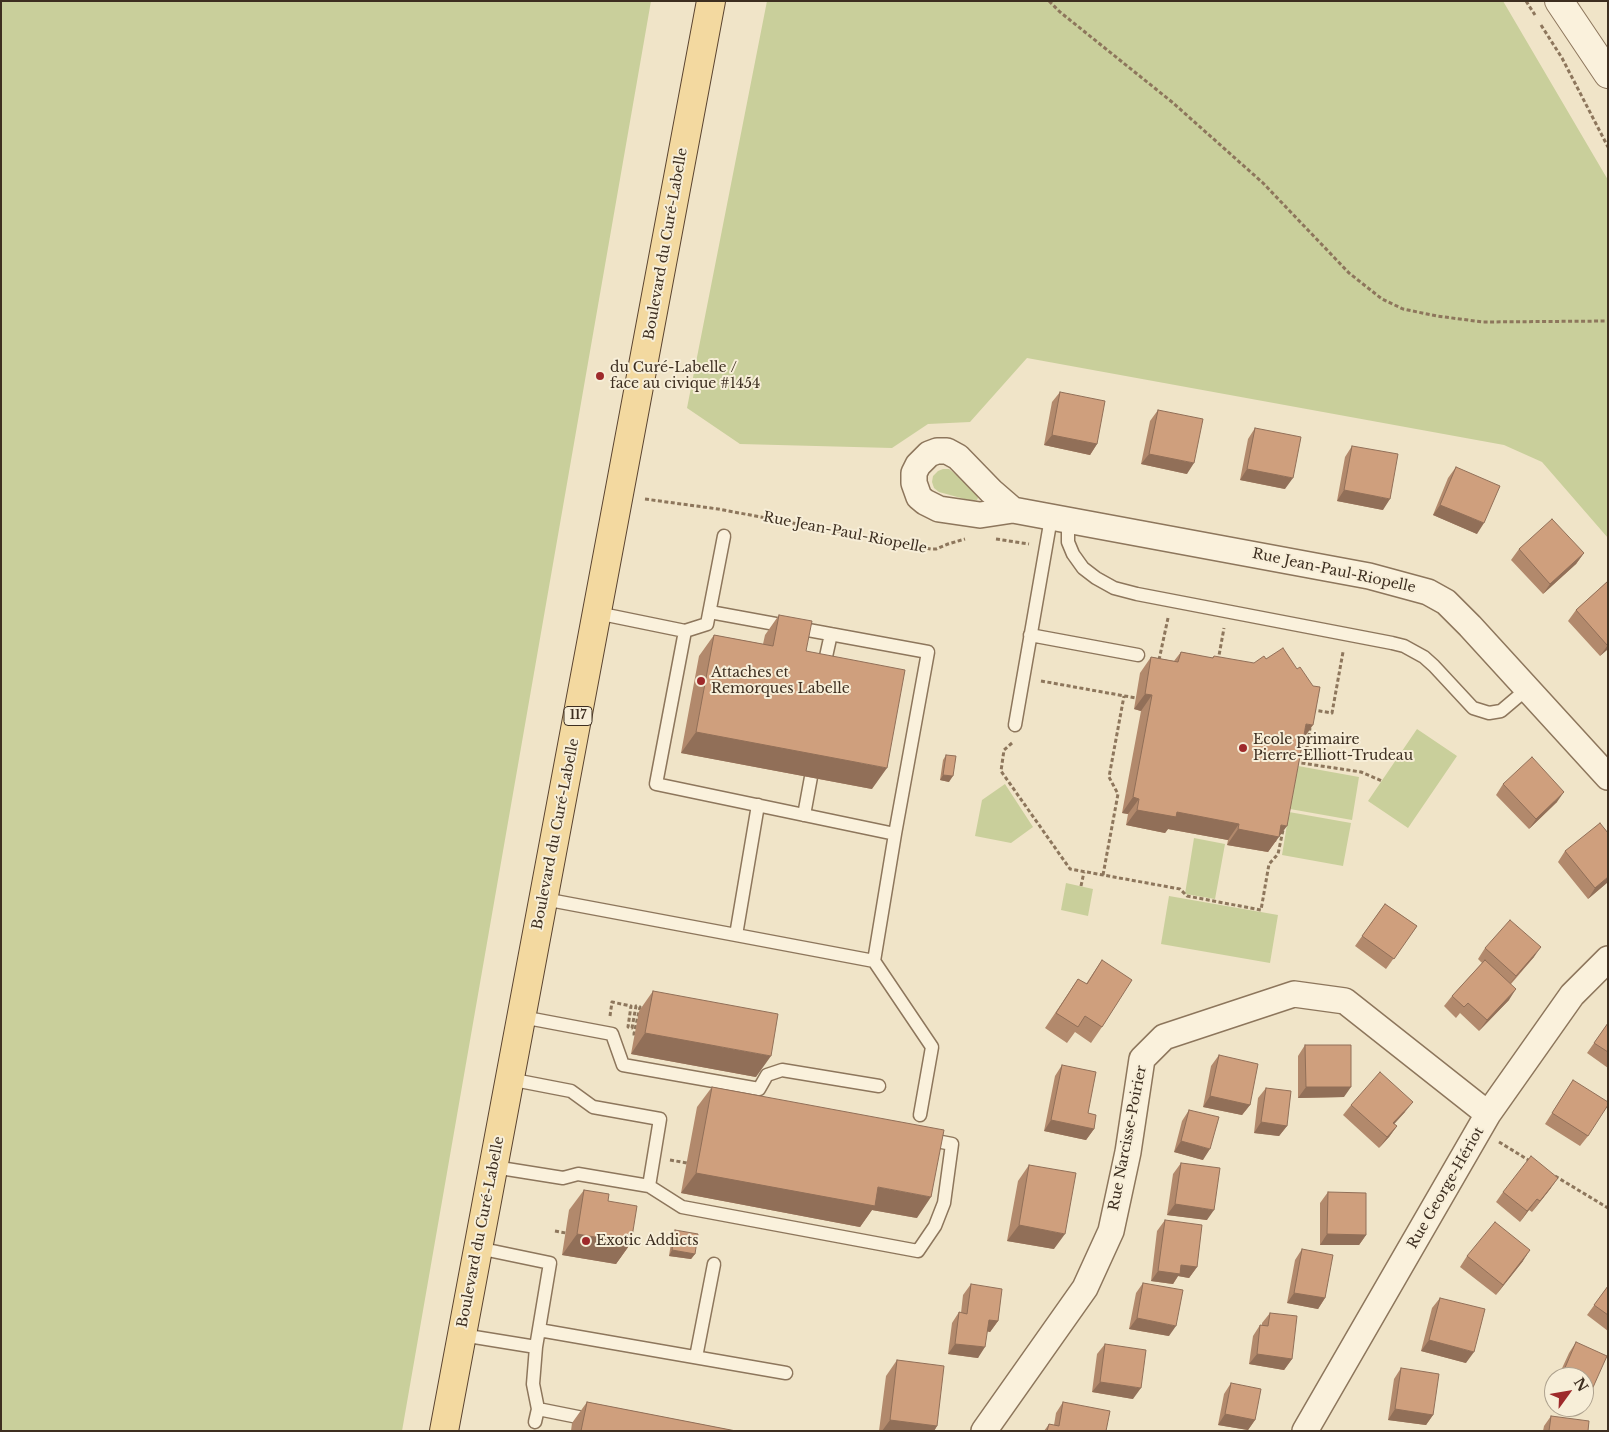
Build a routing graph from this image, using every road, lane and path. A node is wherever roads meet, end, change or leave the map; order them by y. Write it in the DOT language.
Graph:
graph roads {
  1 [pos="711,1"];
  2 [pos="1049,1"];
  3 [pos="1526,1"];
  4 [pos="1558,1"];
  5 [pos="1578,1"];
  6 [pos="1608,66"];
  7 [pos="1608,74"];
  8 [pos="1608,147"];
  9 [pos="1608,321"];
  10 [pos="658,501"];
  11 [pos="1014,510"];
  12 [pos="1060,519"];
  13 [pos="724,536"];
  14 [pos="992,538"];
  15 [pos="973,539"];
  16 [pos="1032,545"];
  17 [pos="710,612"];
  18 [pos="597,613"];
  19 [pos="1168,618"];
  20 [pos="1224,628"];
  21 [pos="685,631"];
  22 [pos="831,634"];
  23 [pos="1030,635"];
  24 [pos="1343,651"];
  25 [pos="1138,655"];
  26 [pos="1217,665"];
  27 [pos="1158,667"];
  28 [pos="822,678"];
  29 [pos="1057,684"];
  30 [pos="1527,689"];
  31 [pos="1124,696"];
  32 [pos="1136,698"];
  33 [pos="1015,725"];
  34 [pos="1012,742"];
  35 [pos="1295,762"];
  36 [pos="1293,771"];
  37 [pos="811,777"];
  38 [pos="1608,777"];
  39 [pos="1382,781"];
  40 [pos="758,806"];
  41 [pos="1025,806"];
  42 [pos="1020,808"];
  43 [pos="804,815"];
  44 [pos="1283,829"];
  45 [pos="895,834"];
  46 [pos="1084,872"];
  47 [pos="1103,875"];
  48 [pos="1081,886"];
  49 [pos="544,899"];
  50 [pos="736,935"];
  51 [pos="1608,959"];
  52 [pos="874,961"];
  53 [pos="612,1002"];
  54 [pos="522,1017"];
  55 [pos="634,1034"];
  56 [pos="509,1080"];
  57 [pos="879,1086"];
  58 [pos="1488,1114"];
  59 [pos="920,1115"];
  60 [pos="914,1137"];
  61 [pos="1498,1142"];
  62 [pos="1532,1162"];
  63 [pos="494,1167"];
  64 [pos="1549,1172"];
  65 [pos="649,1186"];
  66 [pos="1608,1208"];
  67 [pos="555,1231"];
  68 [pos="566,1233"];
  69 [pos="478,1248"];
  70 [pos="714,1264"];
  71 [pos="539,1330"];
  72 [pos="462,1335"];
  73 [pos="536,1348"];
  74 [pos="696,1357"];
  75 [pos="786,1373"];
  76 [pos="538,1409"];
  77 [pos="535,1422"];
  78 [pos="603,1422"];
  79 [pos="444,1431"];
  80 [pos="984,1431"];
  81 [pos="1305,1431"];
  1 -- 18 [label="main road, Boulevard du Curé-Labelle / 117"];
  2 -- 9 [label="path"];
  3 -- 8 [label="path"];
  4 -- 7 [label="street"];
  5 -- 6 [label="street"];
  10 -- 15 [label="path, Rue Jean-Paul-Riopelle"];
  11 -- 12 [label="street, Rue Jean-Paul-Riopelle"];
  12 -- 23 [label="lane"];
  12 -- 30 [label="street, Rue Jean-Paul-Riopelle"];
  12 -- 30 [label="lane"];
  13 -- 17 [label="lane"];
  14 -- 16 [label="path"];
  17 -- 21 [label="lane"];
  17 -- 22 [label="lane"];
  18 -- 21 [label="lane"];
  18 -- 49 [label="main road, Boulevard du Curé-Labelle / 117"];
  19 -- 27 [label="path"];
  20 -- 26 [label="path"];
  21 -- 40 [label="lane"];
  22 -- 28 [label="lane"];
  22 -- 45 [label="lane"];
  23 -- 25 [label="lane"];
  23 -- 33 [label="lane"];
  24 -- 35 [label="path"];
  29 -- 31 [label="path"];
  30 -- 38 [label="street, Rue Jean-Paul-Riopelle"];
  31 -- 32 [label="path"];
  31 -- 47 [label="path"];
  34 -- 41 [label="path"];
  35 -- 36 [label="path"];
  35 -- 39 [label="path"];
  37 -- 43 [label="lane"];
  40 -- 43 [label="lane"];
  40 -- 50 [label="lane"];
  41 -- 42 [label="path"];
  41 -- 46 [label="path"];
  43 -- 45 [label="lane"];
  44 -- 47 [label="path"];
  45 -- 52 [label="lane"];
  46 -- 47 [label="path"];
  46 -- 48 [label="path"];
  49 -- 50 [label="lane"];
  49 -- 54 [label="main road, Boulevard du Curé-Labelle / 117"];
  50 -- 52 [label="lane"];
  51 -- 58 [label="street, Rue George-Hériot"];
  52 -- 59 [label="lane"];
  53 -- 55 [label="path"];
  54 -- 56 [label="main road, Boulevard du Curé-Labelle / 117"];
  54 -- 57 [label="lane"];
  56 -- 63 [label="main road, Boulevard du Curé-Labelle / 117"];
  56 -- 65 [label="lane"];
  58 -- 80 [label="street, Rue Narcisse-Poirier"];
  58 -- 81 [label="street, Rue George-Hériot"];
  60 -- 65 [label="lane"];
  61 -- 62 [label="path"];
  63 -- 65 [label="lane"];
  63 -- 69 [label="main road, Boulevard du Curé-Labelle / 117"];
  64 -- 66 [label="path"];
  67 -- 68 [label="path"];
  69 -- 71 [label="lane"];
  69 -- 72 [label="main road, Boulevard du Curé-Labelle / 117"];
  70 -- 74 [label="lane"];
  71 -- 73 [label="lane"];
  71 -- 74 [label="lane"];
  72 -- 73 [label="lane"];
  72 -- 79 [label="main road, Boulevard du Curé-Labelle / 117"];
  73 -- 76 [label="lane"];
  74 -- 75 [label="lane"];
  76 -- 77 [label="lane"];
  76 -- 78 [label="lane"];
}
